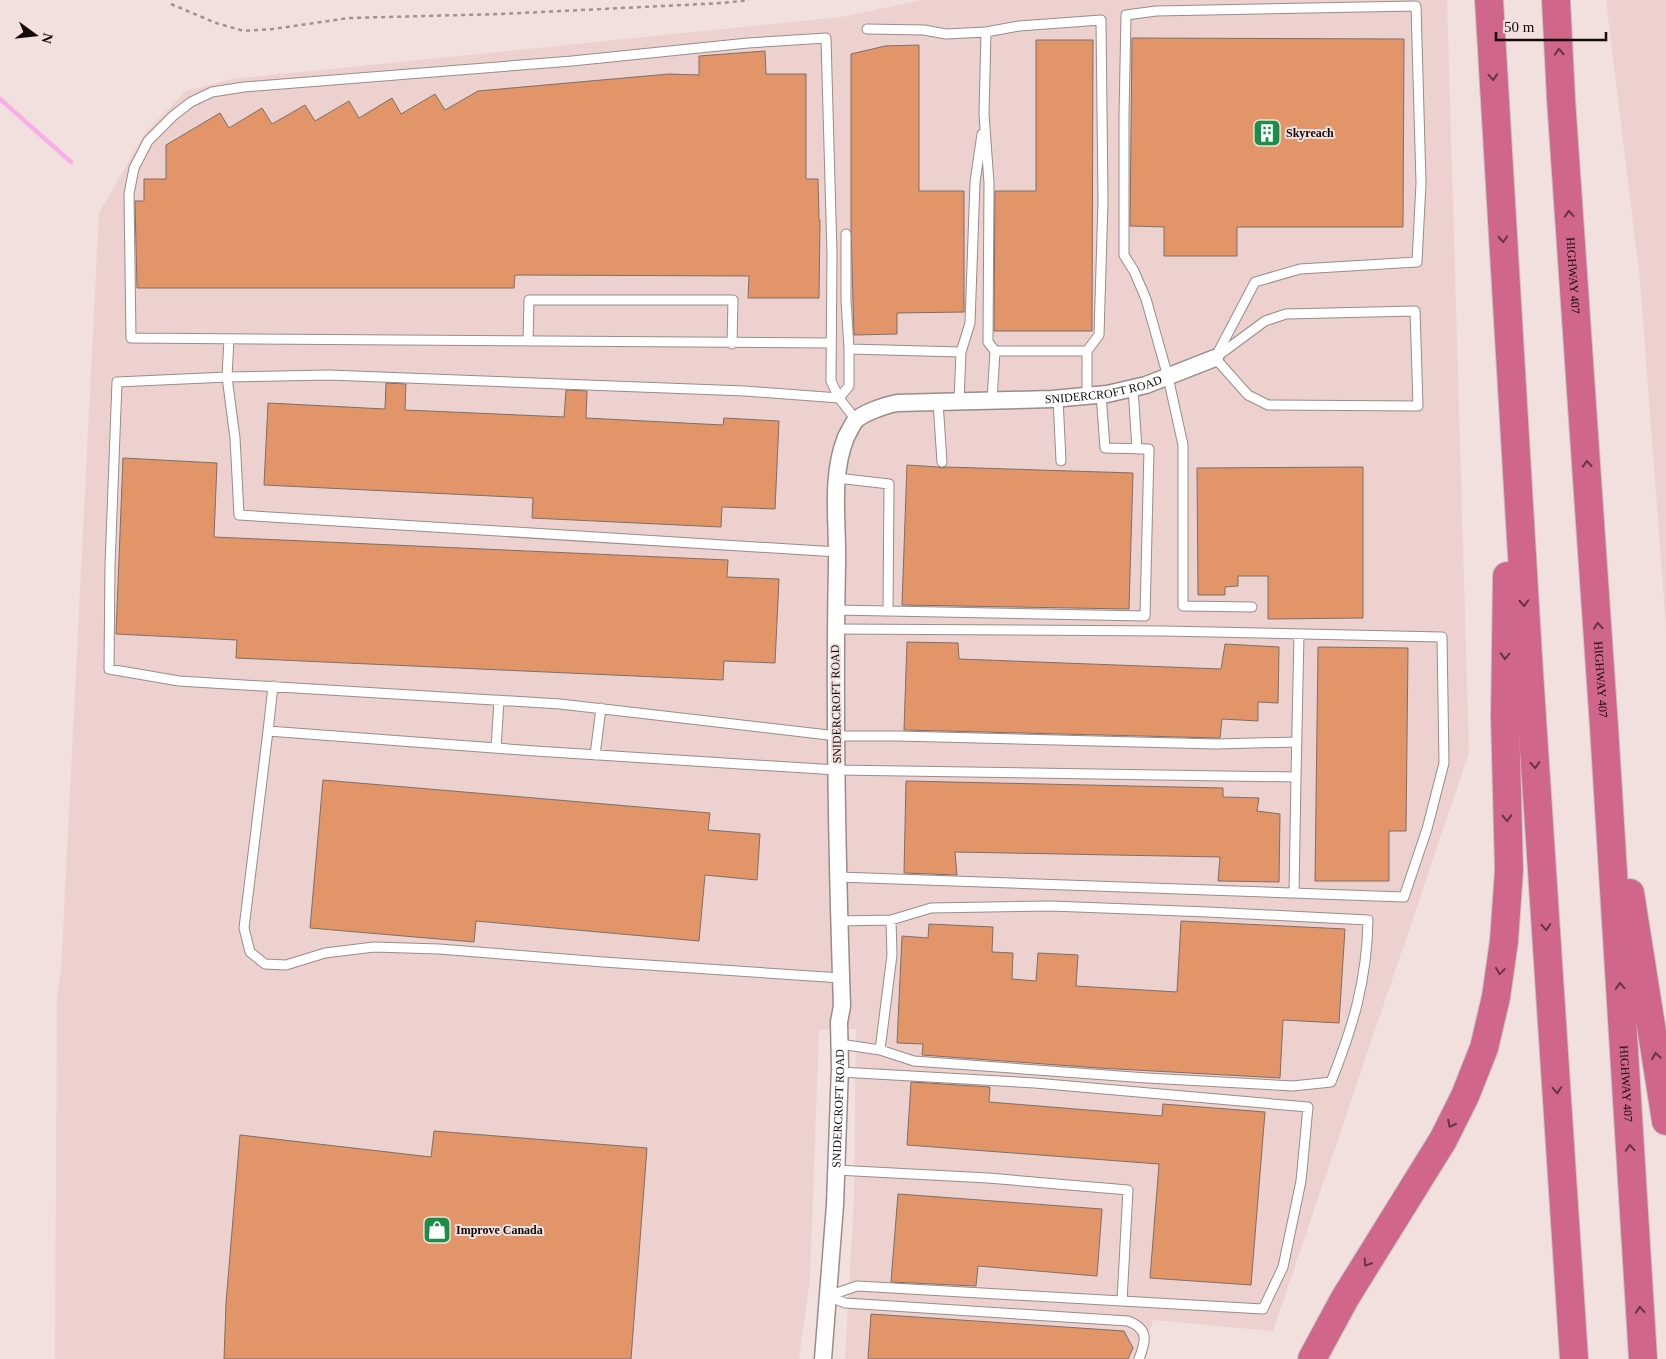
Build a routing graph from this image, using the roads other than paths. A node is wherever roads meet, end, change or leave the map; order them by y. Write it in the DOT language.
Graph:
graph roads {
  1 [pos="1489,0"];
  2 [pos="1557,12"];
  3 [pos="867,29"];
  4 [pos="986,32"];
  5 [pos="984,114"];
  6 [pos="846,234"];
  7 [pos="229,339"];
  8 [pos="528,341"];
  9 [pos="732,344"];
  10 [pos="831,344"];
  11 [pos="850,348"];
  12 [pos="1087,351"];
  13 [pos="961,352"];
  14 [pos="995,352"];
  15 [pos="1214,358"];
  16 [pos="1168,376"];
  17 [pos="227,377"];
  18 [pos="1512,380"];
  19 [pos="1133,388"];
  20 [pos="1094,395"];
  21 [pos="840,398"];
  22 [pos="1058,398"];
  23 [pos="992,401"];
  24 [pos="938,402"];
  25 [pos="959,402"];
  26 [pos="856,420"];
  27 [pos="1137,449"];
  28 [pos="1061,461"];
  29 [pos="942,462"];
  30 [pos="837,478"];
  31 [pos="838,552"];
  32 [pos="1252,607"];
  33 [pos="836,610"];
  34 [pos="888,612"];
  35 [pos="836,629"];
  36 [pos="1299,634"];
  37 [pos="273,686"];
  38 [pos="499,700"];
  39 [pos="601,708"];
  40 [pos="1604,727"];
  41 [pos="268,732"];
  42 [pos="837,736"];
  43 [pos="1297,742"];
  44 [pos="496,748"];
  45 [pos="595,755"];
  46 [pos="837,770"];
  47 [pos="1296,777"];
  48 [pos="838,877"];
  49 [pos="1294,894"];
  50 [pos="891,920"];
  51 [pos="839,921"];
  52 [pos="841,978"];
  53 [pos="840,1044"];
  54 [pos="880,1050"];
  55 [pos="840,1072"];
  56 [pos="1666,1121"];
  57 [pos="836,1170"];
  58 [pos="828,1296"];
  59 [pos="1122,1301"];
  60 [pos="823,1359"];
  61 [pos="1139,1359"];
  62 [pos="1312,1359"];
  63 [pos="1574,1359"];
  64 [pos="1643,1359"];
  1 -- 18 [label="highway, one-way"];
  40 -- 2 [label="highway, HIGHWAY 407, one-way"];
  3 -- 4 [label="lane"];
  4 -- 5 [label="lane"];
  4 -- 12 [label="lane"];
  5 -- 13 [label="lane"];
  5 -- 14 [label="lane"];
  6 -- 11 [label="lane"];
  7 -- 8 [label="lane"];
  7 -- 10 [label="lane"];
  7 -- 17 [label="lane"];
  8 -- 9 [label="lane"];
  8 -- 9 [label="lane"];
  9 -- 10 [label="lane"];
  10 -- 21 [label="lane"];
  11 -- 13 [label="lane"];
  11 -- 21 [label="lane"];
  12 -- 14 [label="lane"];
  12 -- 20 [label="lane"];
  13 -- 25 [label="lane"];
  14 -- 23 [label="lane"];
  15 -- 15 [label="lane"];
  15 -- 16 [label="street, SNIDERCROFT ROAD"];
  15 -- 16 [label="lane"];
  16 -- 19 [label="street, SNIDERCROFT ROAD"];
  16 -- 32 [label="lane"];
  17 -- 21 [label="lane"];
  17 -- 31 [label="lane"];
  17 -- 37 [label="lane"];
  18 -- 62 [label="highway, one-way"];
  18 -- 63 [label="highway, one-way"];
  19 -- 20 [label="street, SNIDERCROFT ROAD"];
  19 -- 27 [label="lane"];
  20 -- 22 [label="street, SNIDERCROFT ROAD"];
  20 -- 27 [label="lane"];
  21 -- 26 [label="lane"];
  22 -- 23 [label="street, SNIDERCROFT ROAD"];
  22 -- 28 [label="lane"];
  23 -- 25 [label="street, SNIDERCROFT ROAD"];
  24 -- 25 [label="street, SNIDERCROFT ROAD"];
  24 -- 26 [label="street, SNIDERCROFT ROAD"];
  24 -- 29 [label="lane"];
  26 -- 30 [label="street, SNIDERCROFT ROAD"];
  27 -- 34 [label="lane"];
  30 -- 31 [label="street, SNIDERCROFT ROAD"];
  30 -- 34 [label="lane"];
  31 -- 33 [label="street, SNIDERCROFT ROAD"];
  33 -- 34 [label="lane"];
  33 -- 35 [label="street, SNIDERCROFT ROAD"];
  35 -- 36 [label="lane"];
  35 -- 42 [label="street, SNIDERCROFT ROAD"];
  36 -- 43 [label="lane"];
  36 -- 49 [label="lane"];
  37 -- 38 [label="lane"];
  37 -- 41 [label="lane"];
  38 -- 39 [label="lane"];
  38 -- 44 [label="lane"];
  39 -- 42 [label="lane"];
  39 -- 45 [label="lane"];
  56 -- 40 [label="highway, one-way"];
  64 -- 40 [label="highway, HIGHWAY 407, one-way"];
  41 -- 44 [label="lane"];
  41 -- 52 [label="lane"];
  42 -- 43 [label="lane"];
  42 -- 46 [label="street, SNIDERCROFT ROAD"];
  43 -- 47 [label="lane"];
  44 -- 45 [label="lane"];
  45 -- 46 [label="lane"];
  46 -- 47 [label="lane"];
  46 -- 48 [label="street, SNIDERCROFT ROAD"];
  47 -- 49 [label="lane"];
  48 -- 49 [label="lane"];
  48 -- 51 [label="street, SNIDERCROFT ROAD"];
  50 -- 51 [label="lane"];
  50 -- 54 [label="lane"];
  50 -- 54 [label="lane"];
  51 -- 52 [label="street, SNIDERCROFT ROAD"];
  52 -- 53 [label="street, SNIDERCROFT ROAD"];
  53 -- 54 [label="lane"];
  53 -- 55 [label="street, SNIDERCROFT ROAD"];
  55 -- 57 [label="street, SNIDERCROFT ROAD"];
  55 -- 59 [label="lane"];
  57 -- 58 [label="street, SNIDERCROFT ROAD"];
  57 -- 59 [label="lane"];
  58 -- 59 [label="lane"];
  58 -- 60 [label="street, SNIDERCROFT ROAD"];
  58 -- 61 [label="lane"];
}
